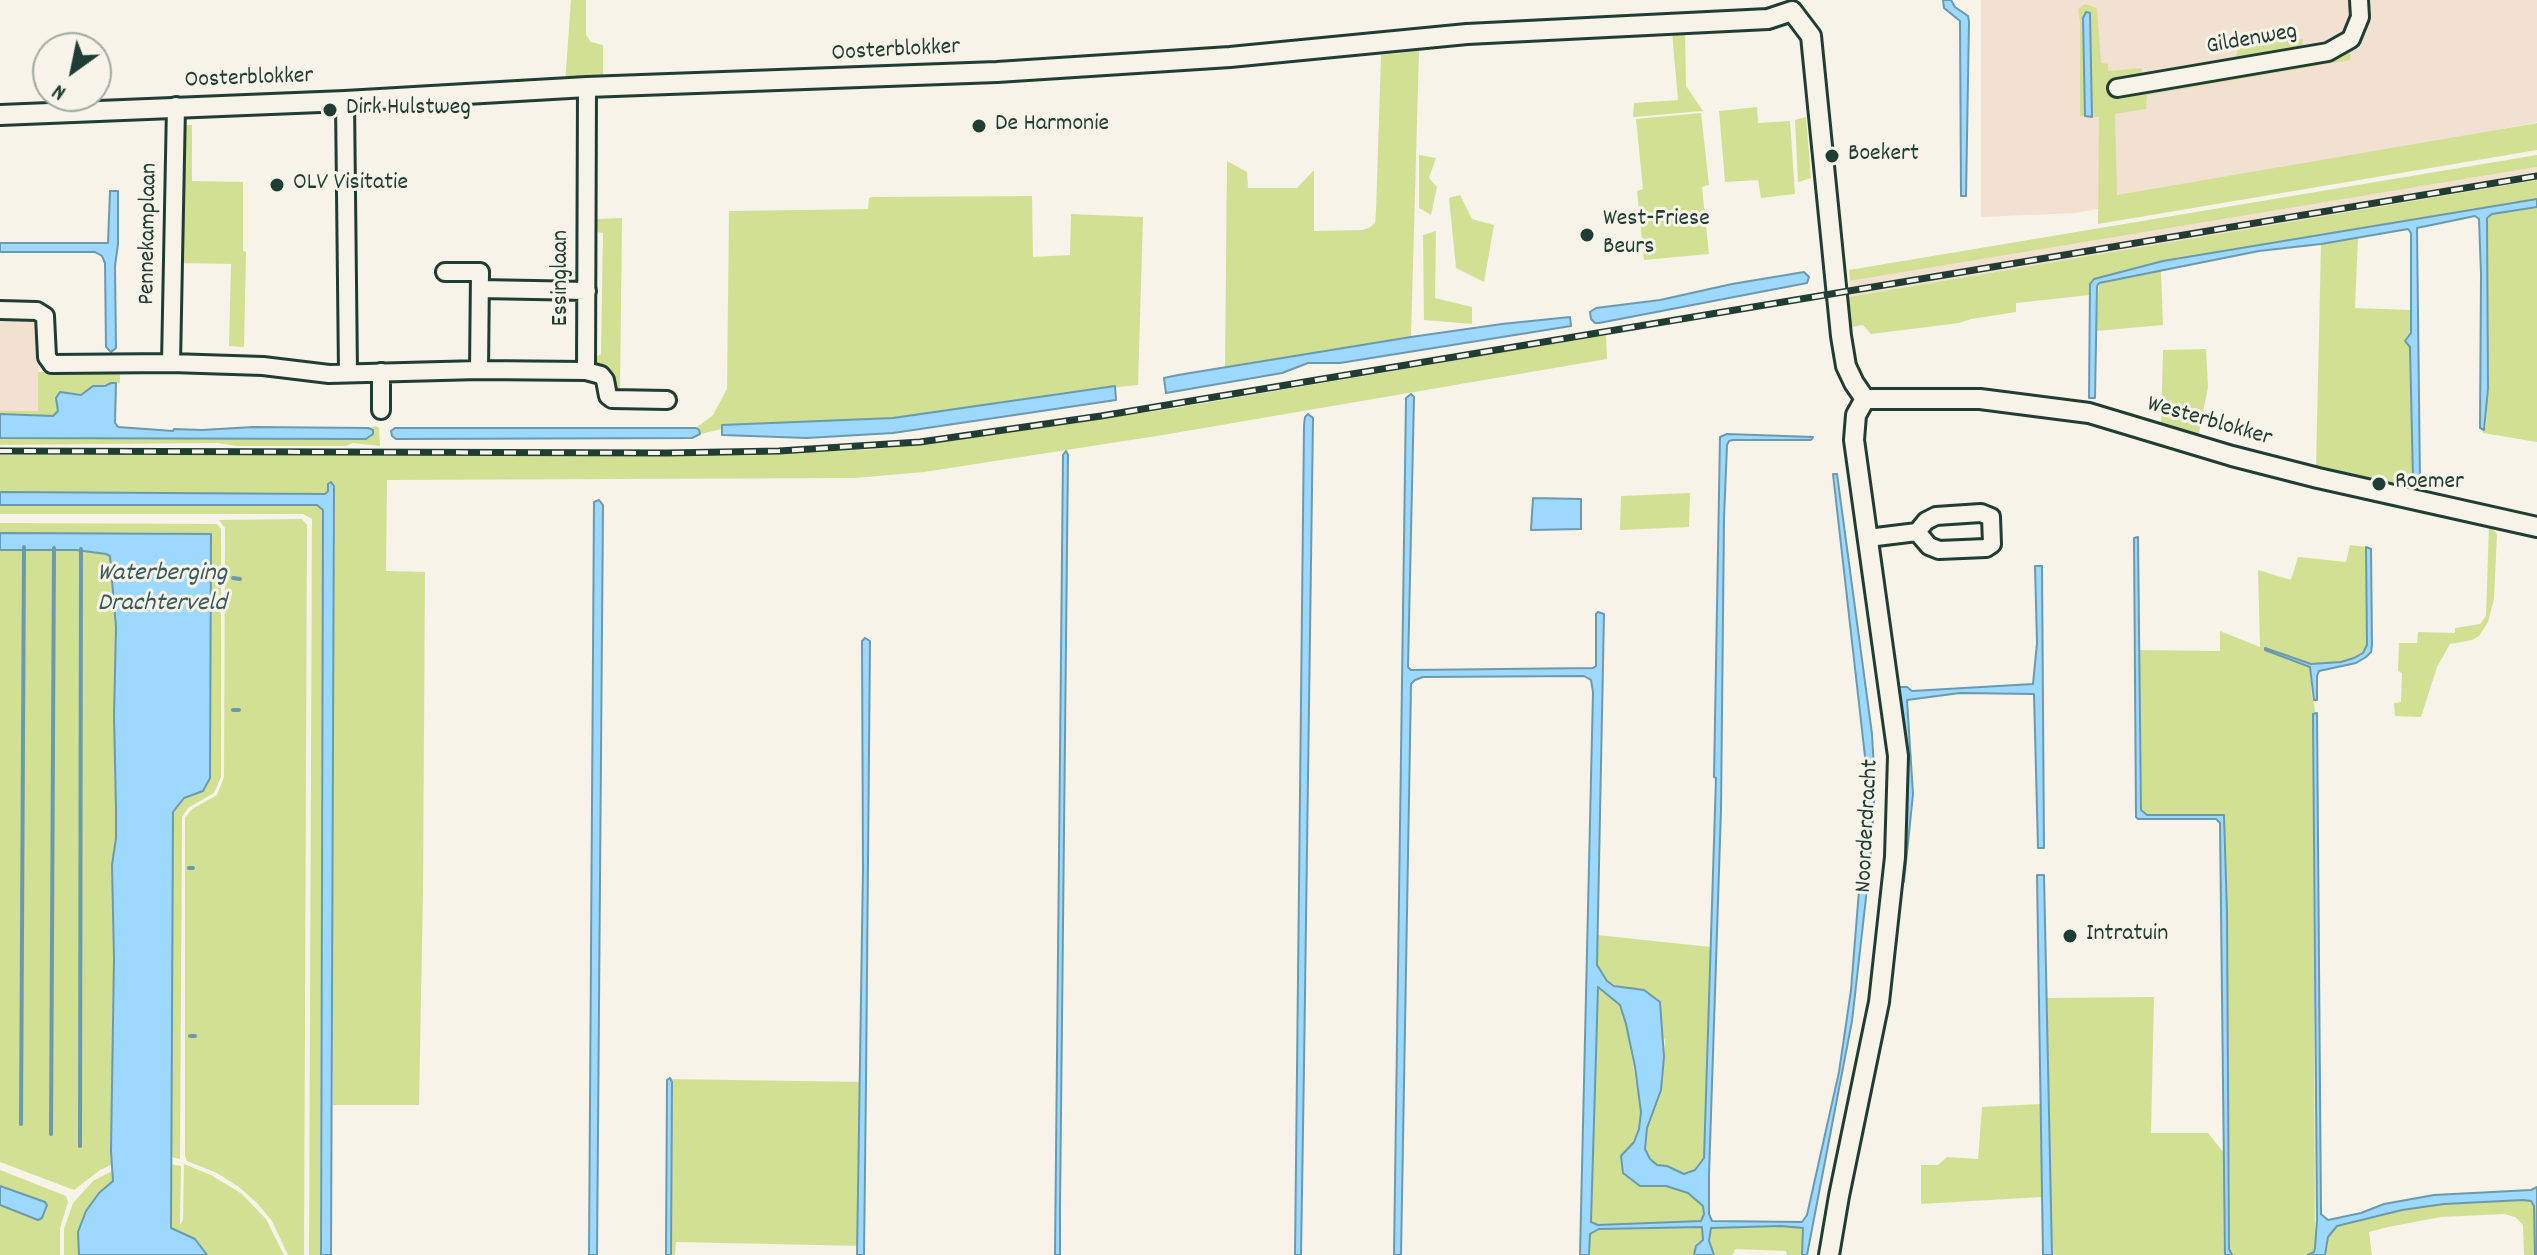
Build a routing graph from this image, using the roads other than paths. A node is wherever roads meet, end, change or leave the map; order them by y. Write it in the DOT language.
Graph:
graph roads {
  1 [pos="2359,0"];
  2 [pos="1794,6"];
  3 [pos="587,87"];
  4 [pos="2117,88"];
  5 [pos="345,101"];
  6 [pos="176,106"];
  7 [pos="0,115"];
  8 [pos="445,272"];
  9 [pos="480,289"];
  10 [pos="587,291"];
  11 [pos="0,310"];
  12 [pos="171,363"];
  13 [pos="479,370"];
  14 [pos="586,371"];
  15 [pos="381,372"];
  16 [pos="348,373"];
  17 [pos="1865,399"];
  18 [pos="667,400"];
  19 [pos="381,410"];
  20 [pos="2537,527"];
  21 [pos="1917,532"];
  22 [pos="1868,538"];
  23 [pos="1829,1255"];
  1 -- 4 [label="street, Gildenweg"];
  2 -- 3 [label="street, Oosterblokker"];
  2 -- 17 [label="street"];
  3 -- 5 [label="street, Oosterblokker"];
  3 -- 10 [label="street, Essinglaan"];
  5 -- 6 [label="street, Oosterblokker"];
  5 -- 16 [label="street"];
  6 -- 7 [label="street, Oosterblokker"];
  6 -- 12 [label="street, Pennekamplaan"];
  8 -- 9 [label="street"];
  9 -- 10 [label="street"];
  9 -- 13 [label="street"];
  10 -- 14 [label="street, Essinglaan"];
  11 -- 12 [label="street"];
  12 -- 16 [label="street"];
  13 -- 14 [label="street"];
  13 -- 15 [label="street"];
  14 -- 18 [label="street"];
  15 -- 16 [label="street"];
  15 -- 19 [label="street"];
  17 -- 20 [label="street, Westerblokker"];
  17 -- 22 [label="street, Noorderdracht"];
  21 -- 22 [label="street"];
  22 -- 23 [label="street, Noorderdracht"];
}
